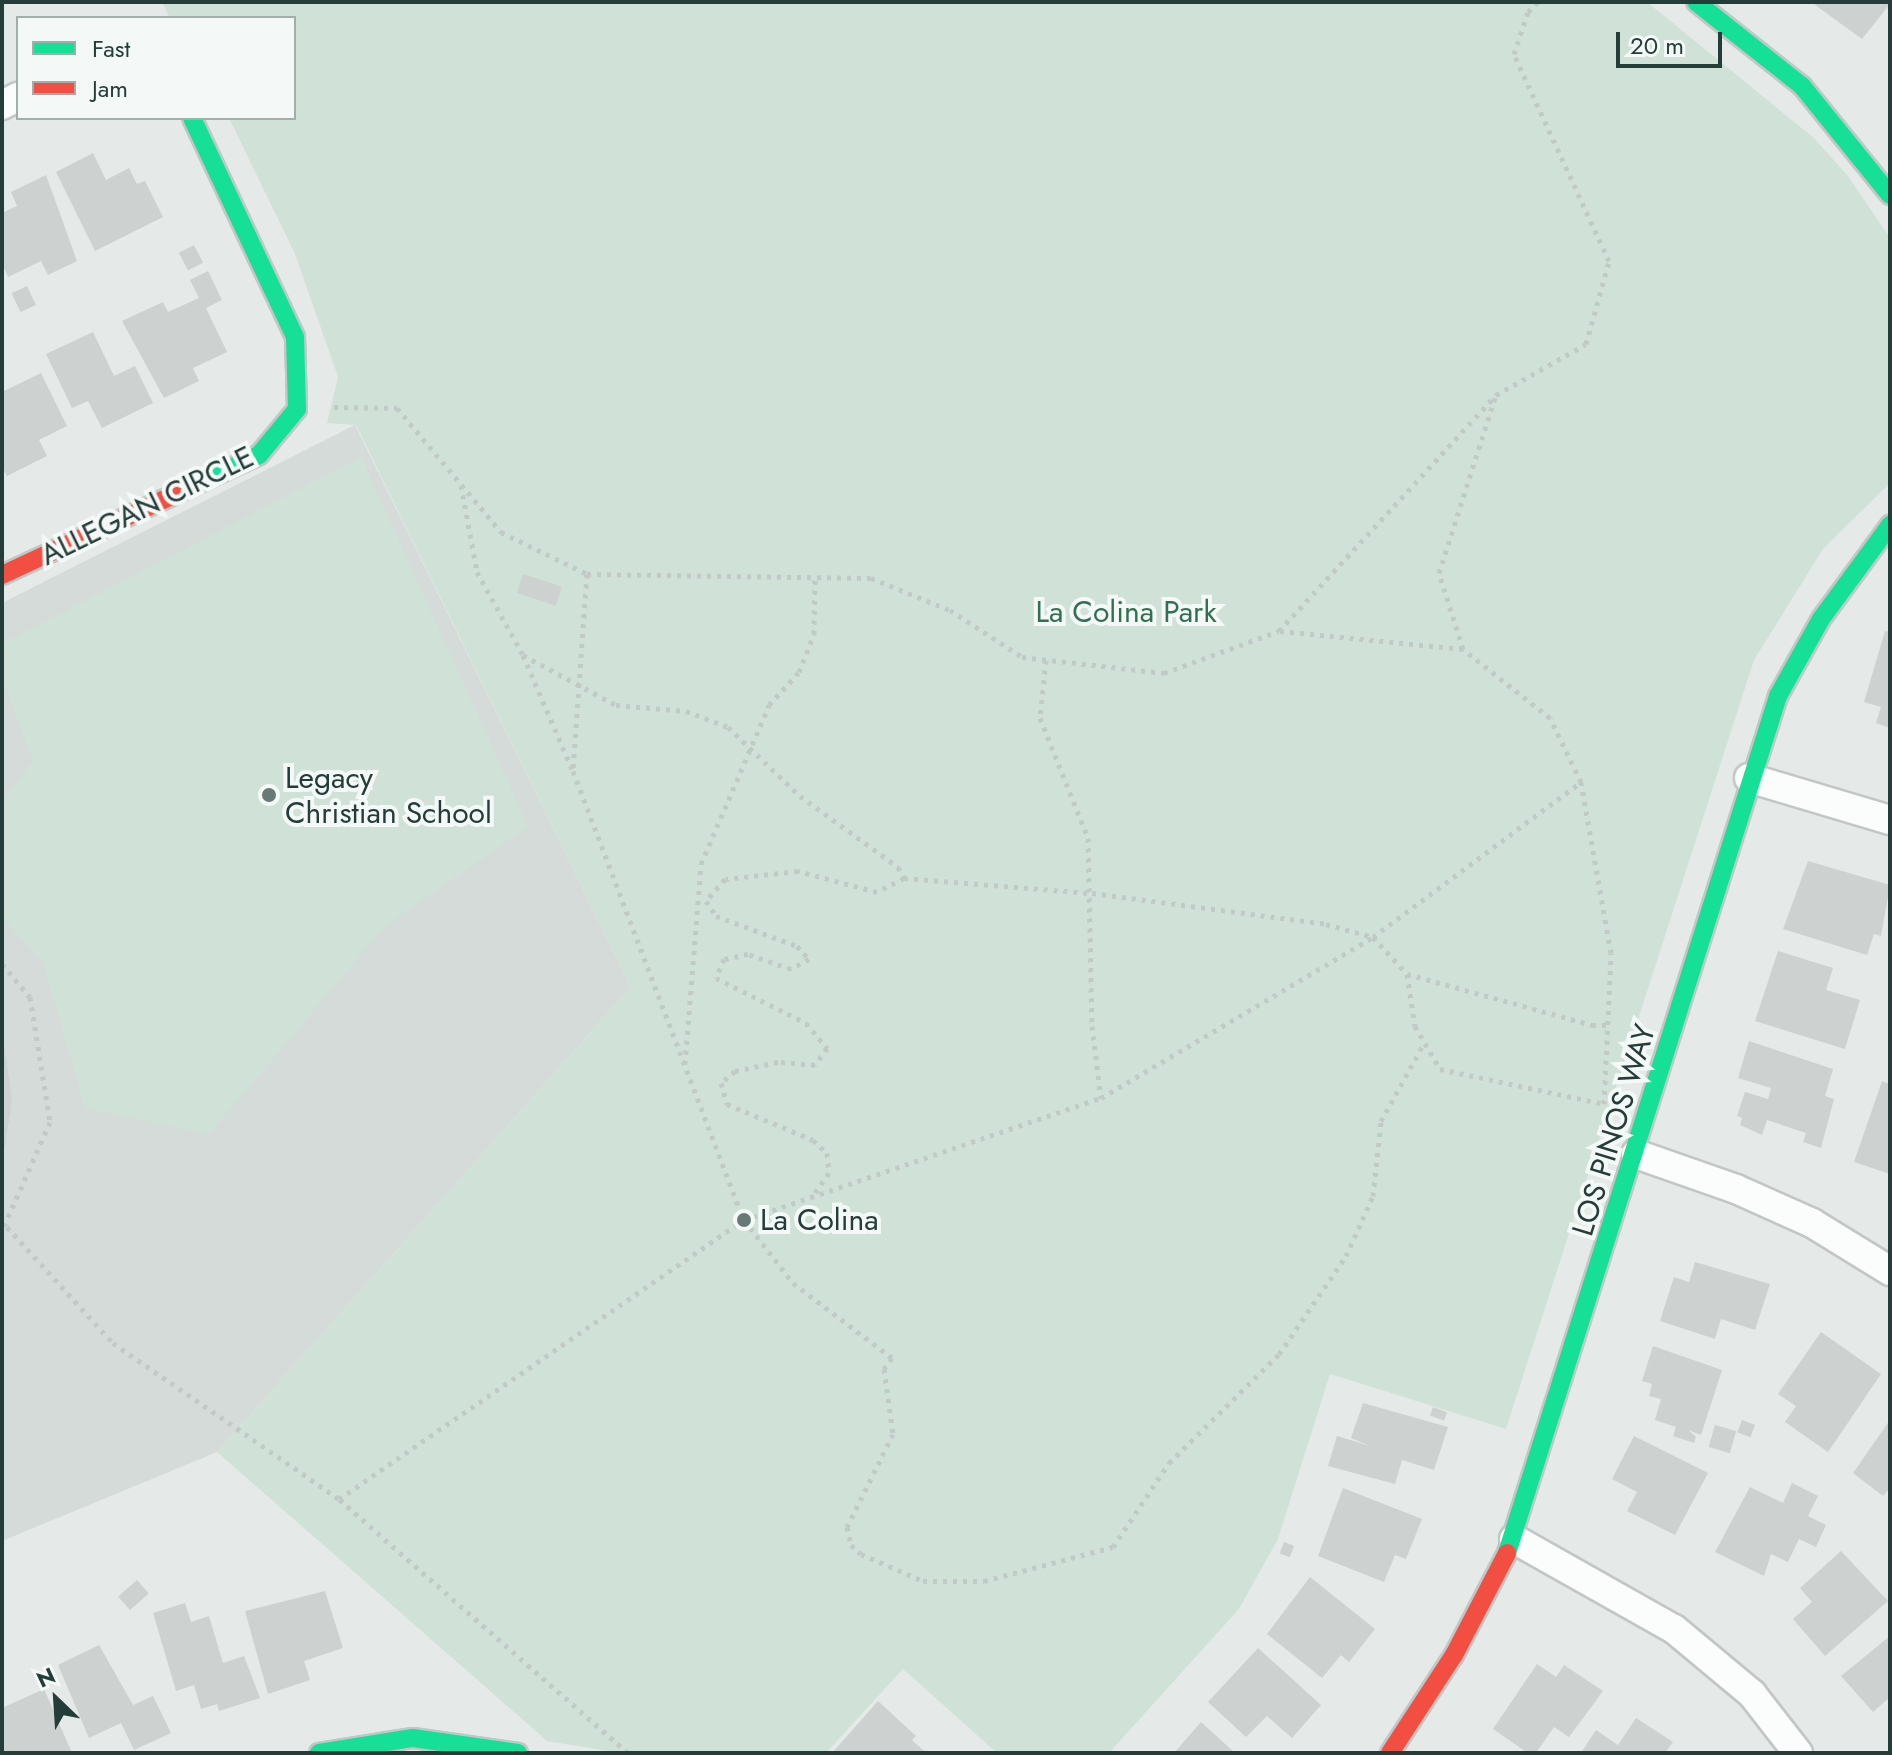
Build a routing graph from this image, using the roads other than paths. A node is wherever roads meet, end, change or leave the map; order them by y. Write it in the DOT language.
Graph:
graph roads {
  1 [pos="1696,2"];
  2 [pos="193,120"];
  3 [pos="1890,195"];
  4 [pos="1890,525"];
  5 [pos="2,575"];
  6 [pos="1749,778"];
  7 [pos="1890,820"];
  8 [pos="1636,1154"];
  9 [pos="1890,1271"];
  10 [pos="1514,1539"];
  11 [pos="319,1753"];
  12 [pos="518,1753"];
  13 [pos="1390,1753"];
  14 [pos="1798,1753"];
  1 -- 3 [label="street"];
  2 -- 5 [label="street, ALLEGAN CIRCLE"];
  4 -- 6 [label="street, LOS PINOS WAY"];
  6 -- 7 [label="street"];
  6 -- 8 [label="street, LOS PINOS WAY"];
  8 -- 9 [label="street"];
  8 -- 10 [label="street, LOS PINOS WAY"];
  10 -- 13 [label="street, LOS PINOS WAY"];
  10 -- 14 [label="street"];
  11 -- 12 [label="street"];
}
